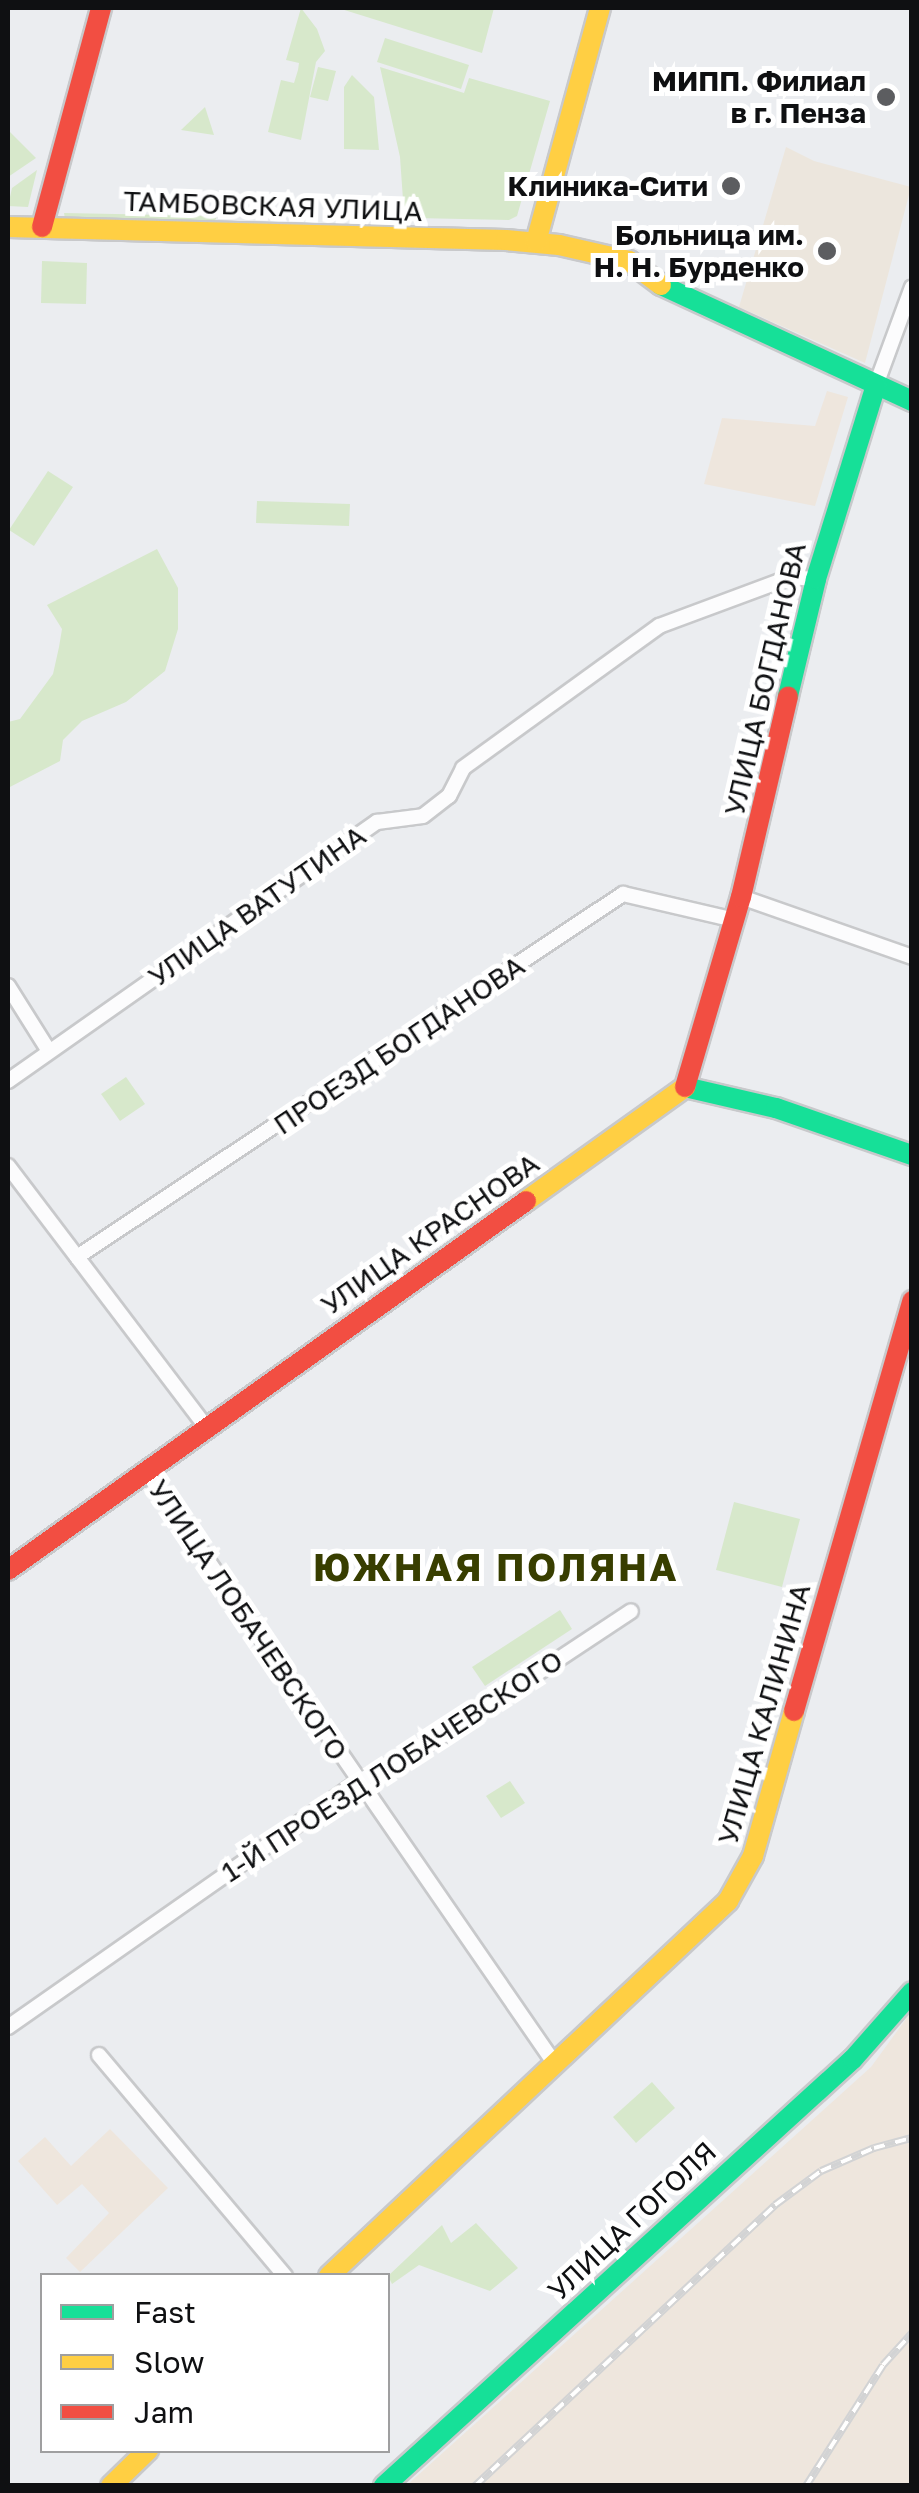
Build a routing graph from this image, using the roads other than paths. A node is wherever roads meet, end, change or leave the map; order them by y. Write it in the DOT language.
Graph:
graph roads {
  1 [pos="101,8"];
  2 [pos="600,8"];
  3 [pos="8,227"];
  4 [pos="42,227"];
  5 [pos="536,242"];
  6 [pos="912,287"];
  7 [pos="876,385"];
  8 [pos="912,401"];
  9 [pos="816,578"];
  10 [pos="741,898"];
  11 [pos="735,920"];
  12 [pos="912,957"];
  13 [pos="8,986"];
  14 [pos="49,1051"];
  15 [pos="8,1081"];
  16 [pos="685,1088"];
  17 [pos="912,1155"];
  18 [pos="8,1166"];
  19 [pos="77,1257"];
  20 [pos="912,1300"];
  21 [pos="207,1428"];
  22 [pos="146,1470"];
  23 [pos="8,1570"];
  24 [pos="631,1611"];
  25 [pos="358,1782"];
  26 [pos="912,1992"];
  27 [pos="8,2027"];
  28 [pos="99,2055"];
  29 [pos="556,2064"];
  30 [pos="282,2273"];
  31 [pos="332,2273"];
  32 [pos="145,2453"];
  33 [pos="111,2486"];
  34 [pos="384,2486"];
  1 -- 4 [label="main road"];
  2 -- 5 [label="main road"];
  3 -- 4 [label="main road, ТАМБОВСКАЯ УЛИЦА"];
  4 -- 5 [label="main road, ТАМБОВСКАЯ УЛИЦА"];
  5 -- 7 [label="main road, ТАМБОВСКАЯ УЛИЦА"];
  6 -- 7 [label="street, УЛИЦА БОГДАНОВА"];
  7 -- 8 [label="main road, ТАМБОВСКАЯ УЛИЦА"];
  7 -- 9 [label="main road, УЛИЦА БОГДАНОВА"];
  9 -- 10 [label="main road, УЛИЦА БОГДАНОВА"];
  9 -- 14 [label="street, УЛИЦА ВАТУТИНА"];
  10 -- 11 [label="main road, УЛИЦА БОГДАНОВА"];
  10 -- 12 [label="street"];
  11 -- 16 [label="main road, УЛИЦА БОГДАНОВА"];
  11 -- 19 [label="street, ПРОЕЗД БОГДАНОВА"];
  13 -- 14 [label="street"];
  14 -- 15 [label="street, УЛИЦА ВАТУТИНА"];
  16 -- 17 [label="main road"];
  16 -- 21 [label="main road, УЛИЦА КРАСНОВА"];
  18 -- 19 [label="street"];
  19 -- 21 [label="street"];
  20 -- 29 [label="main road, УЛИЦА КАЛИНИНА"];
  21 -- 22 [label="main road, УЛИЦА КРАСНОВА"];
  22 -- 23 [label="main road, УЛИЦА КРАСНОВА"];
  22 -- 25 [label="street, УЛИЦА ЛОБАЧЕВСКОГО"];
  24 -- 25 [label="street, 1-Й ПРОЕЗД ЛОБАЧЕВСКОГО"];
  25 -- 27 [label="street, 1-Й ПРОЕЗД ЛОБАЧЕВСКОГО"];
  25 -- 29 [label="street, УЛИЦА ЛОБАЧЕВСКОГО"];
  26 -- 34 [label="main road, УЛИЦА ГОГОЛЯ"];
  28 -- 30 [label="street"];
  29 -- 31 [label="main road, УЛИЦА КАЛИНИНА"];
  32 -- 33 [label="main road"];
}
